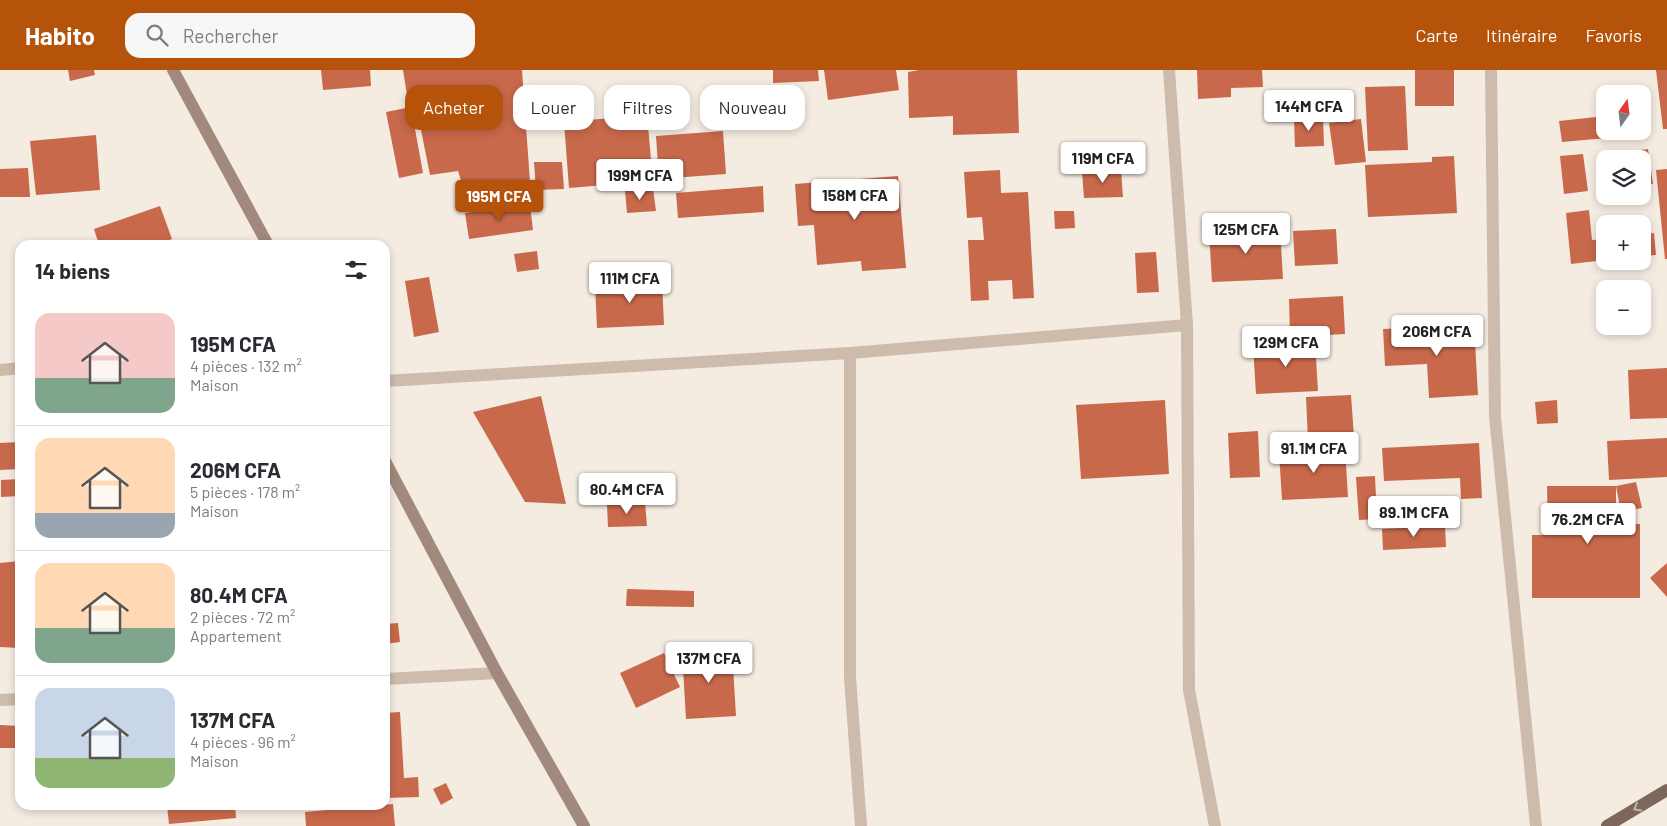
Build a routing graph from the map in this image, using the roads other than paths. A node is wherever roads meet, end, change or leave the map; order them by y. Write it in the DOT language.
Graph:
graph roads {
  1 [pos="173,70"];
  2 [pos="1170,70"];
  3 [pos="1491,70"];
  4 [pos="265,240"];
  5 [pos="1187,324"];
  6 [pos="850,353"];
  7 [pos="15,368"];
  8 [pos="0,370"];
  9 [pos="390,381"];
  10 [pos="390,470"];
  11 [pos="497,673"];
  12 [pos="390,679"];
  13 [pos="15,699"];
  14 [pos="0,700"];
  15 [pos="1667,790"];
  16 [pos="584,826"];
  17 [pos="861,826"];
  18 [pos="1215,826"];
  19 [pos="1536,826"];
  20 [pos="1608,826"];
  1 -- 4 [label="main road"];
  2 -- 5 [label="street"];
  3 -- 19 [label="street"];
  5 -- 6 [label="street"];
  5 -- 18 [label="street"];
  6 -- 9 [label="street"];
  6 -- 17 [label="street"];
  7 -- 8 [label="street"];
  10 -- 11 [label="main road"];
  11 -- 12 [label="street"];
  11 -- 16 [label="main road"];
  13 -- 14 [label="street"];
  15 -- 20 [label="main road, one-way"];
}
